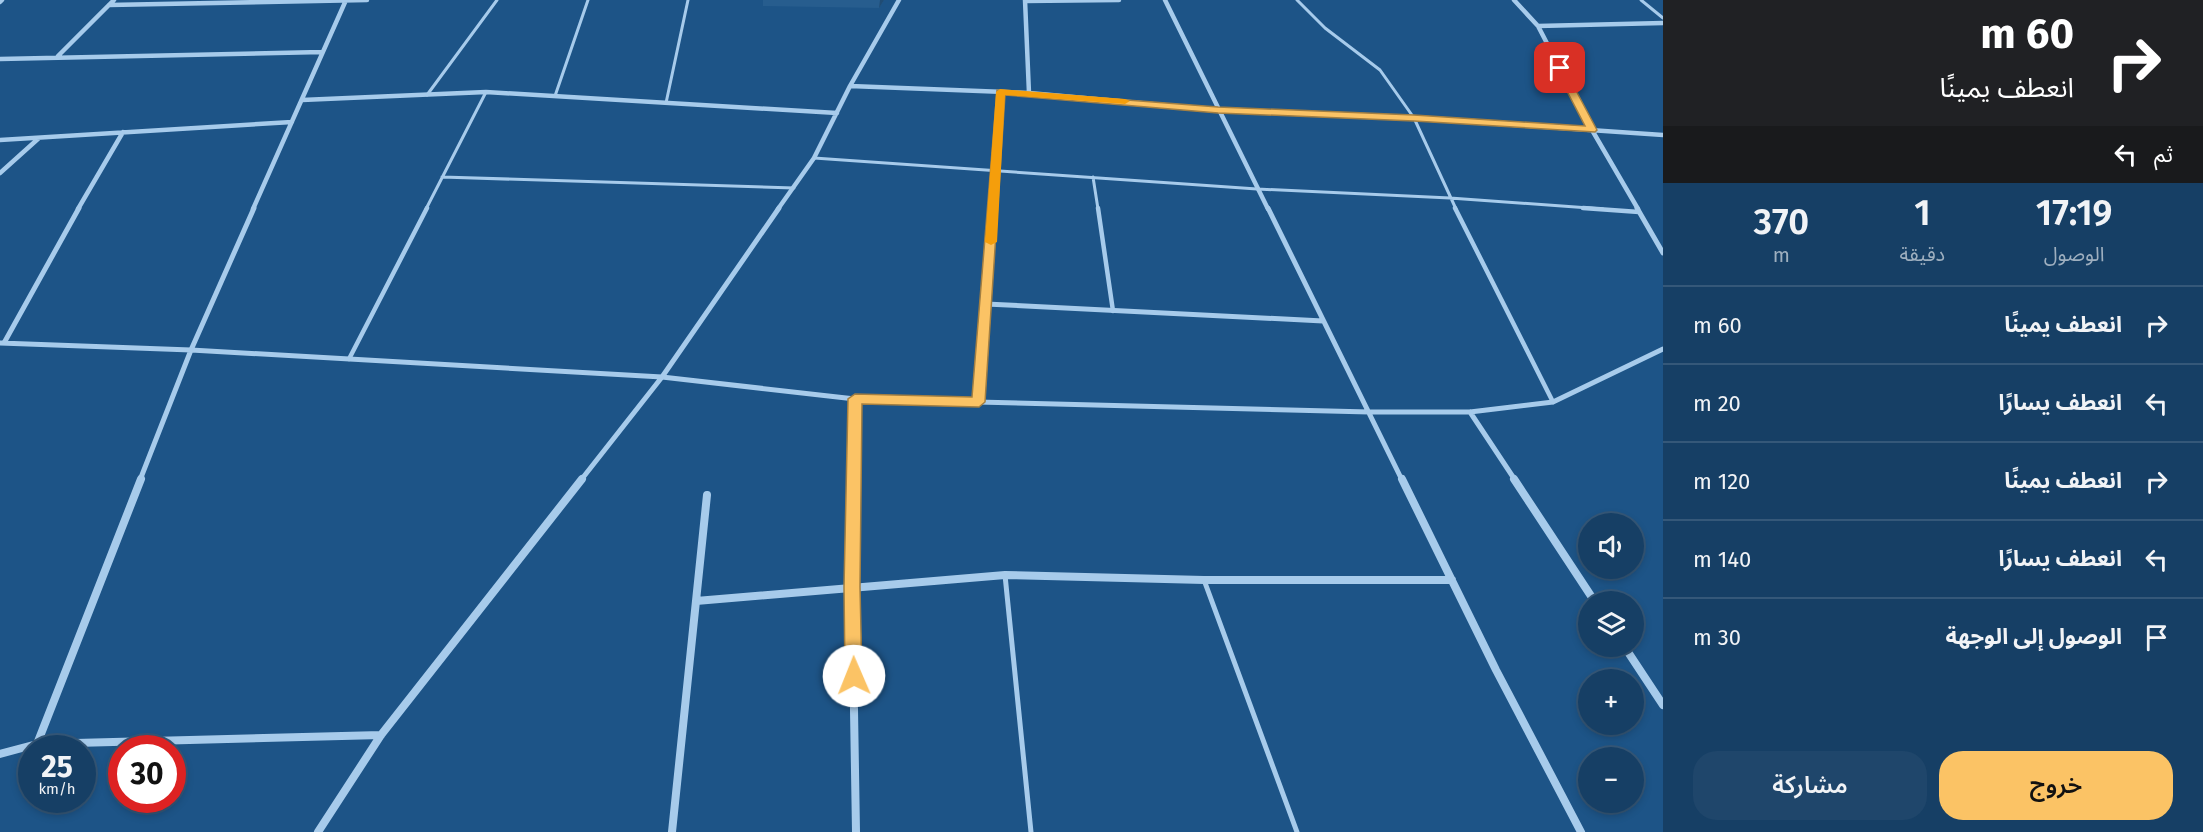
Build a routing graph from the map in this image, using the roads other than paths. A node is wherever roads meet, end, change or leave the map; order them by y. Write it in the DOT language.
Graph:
graph roads {
  1 [pos="114,0"];
  2 [pos="367,0"];
  3 [pos="497,0"];
  4 [pos="588,0"];
  5 [pos="688,0"];
  6 [pos="899,0"];
  7 [pos="1119,0"];
  8 [pos="1165,0"];
  9 [pos="1297,0"];
  10 [pos="1514,0"];
  11 [pos="1641,0"];
  12 [pos="345,1"];
  13 [pos="1024,1"];
  14 [pos="109,5"];
  15 [pos="1663,18"];
  16 [pos="1663,23"];
  17 [pos="1538,26"];
  18 [pos="322,52"];
  19 [pos="57,57"];
  20 [pos="0,59"];
  21 [pos="850,86"];
  22 [pos="486,92"];
  23 [pos="1000,92"];
  24 [pos="1029,93"];
  25 [pos="427,94"];
  26 [pos="555,96"];
  27 [pos="302,99"];
  28 [pos="666,103"];
  29 [pos="1218,110"];
  30 [pos="837,113"];
  31 [pos="1414,118"];
  32 [pos="292,122"];
  33 [pos="1592,130"];
  34 [pos="123,132"];
  35 [pos="1663,135"];
  36 [pos="39,138"];
  37 [pos="0,140"];
  38 [pos="814,158"];
  39 [pos="996,170"];
  40 [pos="0,173"];
  41 [pos="442,177"];
  42 [pos="1093,177"];
  43 [pos="794,188"];
  44 [pos="1257,189"];
  45 [pos="1450,198"];
  46 [pos="1640,212"];
  47 [pos="1663,253"];
  48 [pos="986,304"];
  49 [pos="1113,311"];
  50 [pos="1323,321"];
  51 [pos="2,343"];
  52 [pos="190,350"];
  53 [pos="1663,350"];
  54 [pos="349,359"];
  55 [pos="662,377"];
  56 [pos="855,399"];
  57 [pos="979,402"];
  58 [pos="1553,402"];
  59 [pos="1369,412"];
  60 [pos="1470,412"];
  61 [pos="707,495"];
  62 [pos="1005,575"];
  63 [pos="1204,580"];
  64 [pos="1452,580"];
  65 [pos="852,587"];
  66 [pos="1588,591"];
  67 [pos="696,601"];
  68 [pos="1631,657"];
  69 [pos="1663,705"];
  70 [pos="40,735"];
  71 [pos="381,735"];
  72 [pos="96,742"];
  73 [pos="18,749"];
  74 [pos="0,754"];
  75 [pos="318,832"];
  76 [pos="672,832"];
  77 [pos="856,832"];
  78 [pos="1032,832"];
  79 [pos="1297,832"];
  80 [pos="1581,832"];
  1 -- 14 [label="street"];
  2 -- 12 [label="street"];
  3 -- 25 [label="lane"];
  4 -- 26 [label="lane"];
  5 -- 28 [label="lane"];
  6 -- 21 [label="street"];
  7 -- 13 [label="street"];
  8 -- 29 [label="street"];
  9 -- 31 [label="lane"];
  10 -- 17 [label="street"];
  11 -- 15 [label="lane"];
  12 -- 14 [label="street"];
  12 -- 18 [label="street"];
  13 -- 24 [label="street"];
  14 -- 19 [label="street"];
  16 -- 17 [label="street"];
  17 -- 33 [label="street"];
  18 -- 19 [label="street"];
  18 -- 27 [label="street"];
  19 -- 20 [label="street"];
  21 -- 23 [label="street"];
  21 -- 30 [label="street"];
  22 -- 25 [label="street"];
  22 -- 26 [label="street"];
  22 -- 41 [label="lane"];
  23 -- 24 [label="street"];
  23 -- 39 [label="lane"];
  24 -- 29 [label="street"];
  25 -- 27 [label="street"];
  26 -- 28 [label="street"];
  27 -- 32 [label="street"];
  28 -- 30 [label="street"];
  29 -- 31 [label="street"];
  29 -- 44 [label="street"];
  30 -- 38 [label="street"];
  31 -- 33 [label="street"];
  31 -- 45 [label="lane"];
  32 -- 34 [label="street"];
  32 -- 52 [label="street"];
  33 -- 35 [label="street"];
  33 -- 46 [label="street"];
  34 -- 36 [label="street"];
  34 -- 51 [label="street"];
  36 -- 37 [label="street"];
  36 -- 40 [label="street"];
  38 -- 39 [label="lane"];
  38 -- 43 [label="street"];
  39 -- 42 [label="lane"];
  39 -- 48 [label="lane"];
  41 -- 43 [label="lane"];
  41 -- 54 [label="lane"];
  42 -- 44 [label="lane"];
  42 -- 49 [label="lane"];
  43 -- 55 [label="street"];
  44 -- 45 [label="lane"];
  44 -- 50 [label="street"];
  45 -- 46 [label="lane"];
  45 -- 58 [label="lane"];
  46 -- 47 [label="street"];
  48 -- 49 [label="street"];
  48 -- 57 [label="lane"];
  49 -- 50 [label="street"];
  50 -- 59 [label="street"];
  51 -- 52 [label="street"];
  52 -- 54 [label="street"];
  52 -- 70 [label="street"];
  53 -- 58 [label="street"];
  54 -- 55 [label="street"];
  55 -- 56 [label="street"];
  55 -- 71 [label="street"];
  56 -- 57 [label="street"];
  56 -- 65 [label="street"];
  57 -- 59 [label="street"];
  58 -- 60 [label="street"];
  59 -- 60 [label="street"];
  59 -- 64 [label="street"];
  60 -- 66 [label="street"];
  61 -- 67 [label="street"];
  62 -- 63 [label="street"];
  62 -- 65 [label="street"];
  62 -- 78 [label="lane"];
  63 -- 64 [label="street"];
  63 -- 79 [label="lane"];
  64 -- 80 [label="street"];
  65 -- 67 [label="street"];
  65 -- 77 [label="street"];
  67 -- 76 [label="street"];
  68 -- 69 [label="street"];
  71 -- 72 [label="street"];
  71 -- 75 [label="street"];
  73 -- 74 [label="street"];
}
